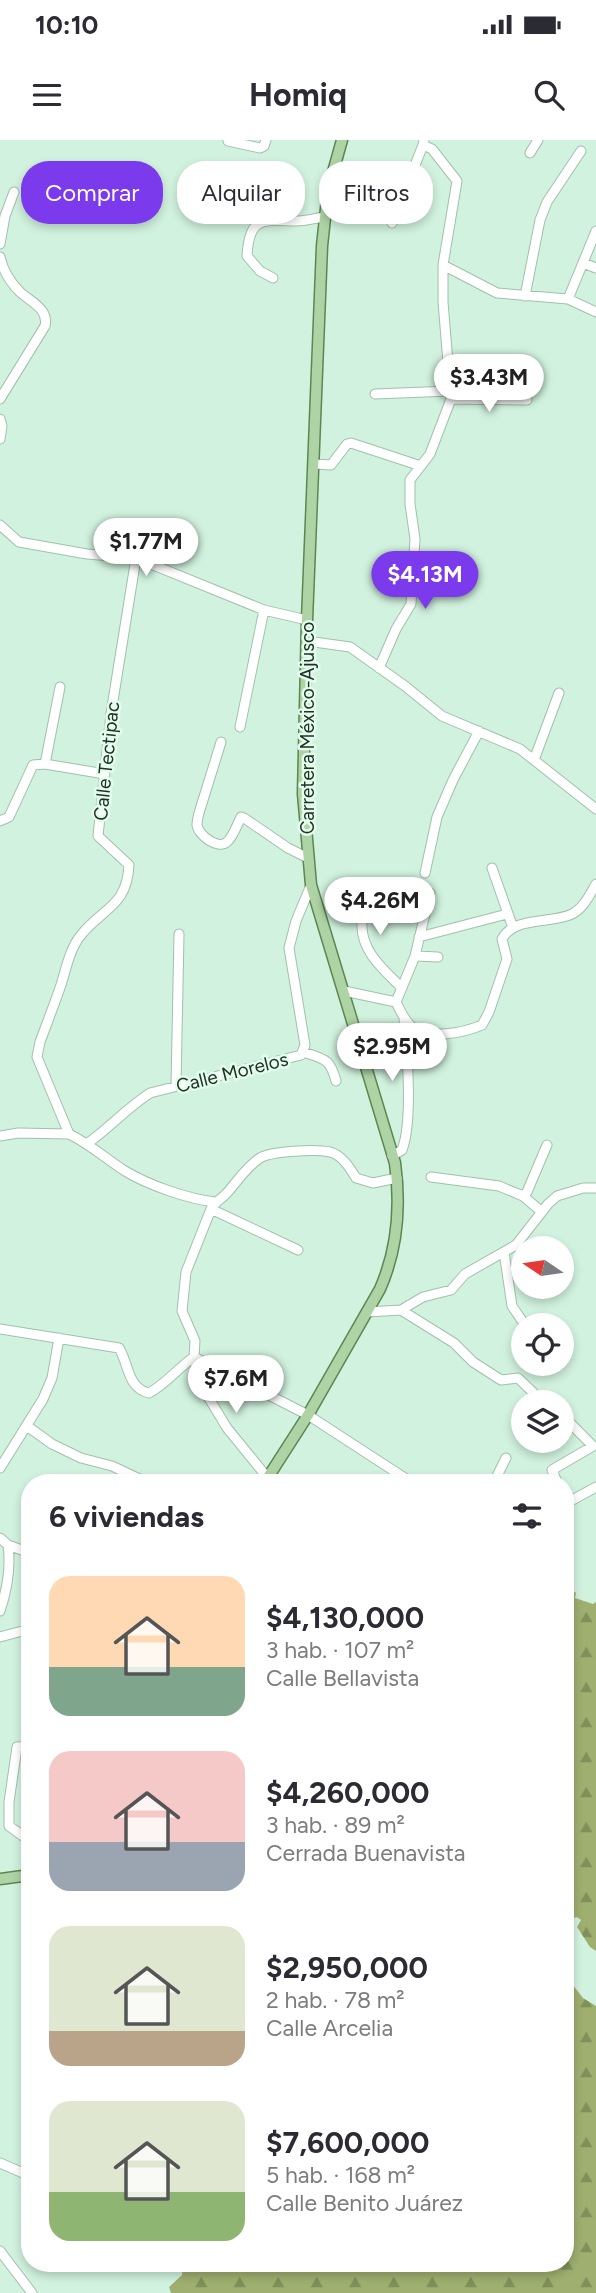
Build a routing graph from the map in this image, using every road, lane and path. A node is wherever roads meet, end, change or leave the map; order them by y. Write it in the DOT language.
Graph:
graph roads {
  1 [pos="266,140"];
  2 [pos="342,140"];
  3 [pos="538,140"];
  4 [pos="228,141"];
  5 [pos="424,142"];
  6 [pos="581,151"];
  7 [pos="530,153"];
  8 [pos="336,161"];
  9 [pos="416,161"];
  10 [pos="14,192"];
  11 [pos="319,218"];
  12 [pos="325,224"];
  13 [pos="596,231"];
  14 [pos="0,244"];
  15 [pos="0,257"];
  16 [pos="583,264"];
  17 [pos="443,265"];
  18 [pos="596,268"];
  19 [pos="273,278"];
  20 [pos="524,296"];
  21 [pos="568,299"];
  22 [pos="596,312"];
  23 [pos="375,394"];
  24 [pos="450,395"];
  25 [pos="0,399"];
  26 [pos="527,400"];
  27 [pos="0,419"];
  28 [pos="0,439"];
  29 [pos="314,464"];
  30 [pos="421,466"];
  31 [pos="0,525"];
  32 [pos="136,558"];
  33 [pos="264,610"];
  34 [pos="307,620"];
  35 [pos="307,641"];
  36 [pos="379,668"];
  37 [pos="60,687"];
  38 [pos="559,693"];
  39 [pos="240,727"];
  40 [pos="479,731"];
  41 [pos="221,742"];
  42 [pos="534,760"];
  43 [pos="45,765"];
  44 [pos="105,774"];
  45 [pos="596,809"];
  46 [pos="0,821"];
  47 [pos="308,858"];
  48 [pos="492,868"];
  49 [pos="425,873"];
  50 [pos="371,883"];
  51 [pos="596,884"];
  52 [pos="311,885"];
  53 [pos="430,893"];
  54 [pos="508,914"];
  55 [pos="513,928"];
  56 [pos="178,934"];
  57 [pos="419,937"];
  58 [pos="415,956"];
  59 [pos="438,957"];
  60 [pos="402,988"];
  61 [pos="344,990"];
  62 [pos="397,1002"];
  63 [pos="404,1017"];
  64 [pos="303,1052"];
  65 [pos="336,1081"];
  66 [pos="176,1086"];
  67 [pos="69,1134"];
  68 [pos="0,1136"];
  69 [pos="88,1143"];
  70 [pos="547,1145"];
  71 [pos="393,1156"];
  72 [pos="431,1177"];
  73 [pos="397,1178"];
  74 [pos="596,1188"];
  75 [pos="523,1196"];
  76 [pos="213,1205"];
  77 [pos="542,1212"];
  78 [pos="298,1250"];
  79 [pos="504,1252"];
  80 [pos="401,1310"];
  81 [pos="368,1312"];
  82 [pos="517,1313"];
  83 [pos="0,1329"];
  84 [pos="59,1338"];
  85 [pos="194,1357"];
  86 [pos="530,1390"];
  87 [pos="308,1415"];
  88 [pos="27,1426"];
  89 [pos="574,1427"];
  90 [pos="506,1458"];
  91 [pos="0,1468"];
  92 [pos="129,1474"];
  93 [pos="262,1474"];
  94 [pos="270,1474"];
  95 [pos="399,1474"];
  96 [pos="498,1474"];
  97 [pos="554,1474"];
  98 [pos="596,1487"];
  99 [pos="574,1499"];
  100 [pos="0,1538"];
  101 [pos="8,1545"];
  102 [pos="21,1550"];
  103 [pos="0,1611"];
  104 [pos="21,1631"];
  105 [pos="0,1637"];
  106 [pos="21,1747"];
  107 [pos="21,1835"];
  108 [pos="21,1876"];
  109 [pos="0,1879"];
  110 [pos="0,2163"];
  111 [pos="21,2172"];
  112 [pos="0,2251"];
  113 [pos="33,2293"];
  1 -- 4 [label="street"];
  2 -- 8 [label="main road, Carretera México-Ajusco"];
  3 -- 7 [label="street"];
  5 -- 9 [label="street"];
  5 -- 17 [label="street"];
  6 -- 20 [label="street"];
  10 -- 14 [label="street"];
  11 -- 19 [label="street"];
  12 -- 29 [label="main road, Carretera México-Ajusco"];
  13 -- 16 [label="street"];
  15 -- 25 [label="street"];
  16 -- 18 [label="street"];
  16 -- 21 [label="street"];
  17 -- 20 [label="street"];
  17 -- 24 [label="street"];
  20 -- 21 [label="street"];
  21 -- 22 [label="street"];
  23 -- 24 [label="street"];
  24 -- 26 [label="street"];
  24 -- 30 [label="street"];
  27 -- 28 [label="street"];
  29 -- 30 [label="street"];
  29 -- 34 [label="main road, Carretera México-Ajusco"];
  30 -- 36 [label="street"];
  31 -- 32 [label="street"];
  32 -- 33 [label="street"];
  32 -- 44 [label="street, Calle Tectipac"];
  33 -- 34 [label="street"];
  33 -- 39 [label="street"];
  34 -- 35 [label="main road, Carretera México-Ajusco"];
  35 -- 36 [label="street"];
  35 -- 47 [label="main road, Carretera México-Ajusco"];
  36 -- 40 [label="street"];
  37 -- 43 [label="street"];
  38 -- 42 [label="street"];
  40 -- 42 [label="street"];
  40 -- 49 [label="street"];
  41 -- 47 [label="street"];
  42 -- 45 [label="street"];
  43 -- 44 [label="street"];
  43 -- 46 [label="street"];
  44 -- 67 [label="street, Calle Tectipac"];
  47 -- 52 [label="main road, Carretera México-Ajusco"];
  48 -- 54 [label="street"];
  50 -- 60 [label="street"];
  51 -- 55 [label="street"];
  52 -- 61 [label="main road, Carretera México-Ajusco"];
  52 -- 64 [label="street, Calle Morelos"];
  53 -- 57 [label="street"];
  54 -- 55 [label="street"];
  54 -- 57 [label="street"];
  55 -- 63 [label="street"];
  56 -- 66 [label="street"];
  57 -- 58 [label="street"];
  58 -- 59 [label="street"];
  58 -- 60 [label="street"];
  60 -- 62 [label="street"];
  61 -- 62 [label="street"];
  61 -- 71 [label="main road, Carretera México-Ajusco"];
  62 -- 63 [label="street"];
  63 -- 71 [label="street"];
  64 -- 65 [label="street"];
  64 -- 66 [label="street, Calle Morelos"];
  66 -- 69 [label="street, Calle Morelos"];
  67 -- 68 [label="street"];
  67 -- 69 [label="street"];
  69 -- 76 [label="street"];
  70 -- 75 [label="street"];
  71 -- 73 [label="main road, Carretera México-Ajusco"];
  72 -- 75 [label="street"];
  73 -- 76 [label="street"];
  73 -- 81 [label="main road, Carretera México-Ajusco"];
  74 -- 77 [label="street"];
  75 -- 77 [label="street"];
  76 -- 78 [label="street"];
  76 -- 85 [label="street"];
  77 -- 79 [label="street"];
  79 -- 80 [label="street"];
  79 -- 82 [label="street"];
  80 -- 81 [label="street"];
  80 -- 86 [label="street"];
  81 -- 87 [label="main road, Carretera México-Ajusco"];
  83 -- 84 [label="street"];
  84 -- 85 [label="street"];
  84 -- 88 [label="street"];
  85 -- 87 [label="street"];
  85 -- 93 [label="street"];
  87 -- 94 [label="main road, Carretera México-Ajusco"];
  87 -- 95 [label="street"];
  88 -- 91 [label="street"];
  88 -- 92 [label="street"];
  89 -- 97 [label="street"];
  90 -- 96 [label="street"];
  98 -- 99 [label="street"];
  100 -- 101 [label="street"];
  101 -- 102 [label="street"];
  101 -- 103 [label="street"];
  104 -- 105 [label="street"];
  106 -- 107 [label="street"];
  108 -- 109 [label="main road"];
  110 -- 111 [label="street"];
  112 -- 113 [label="street"];
}
